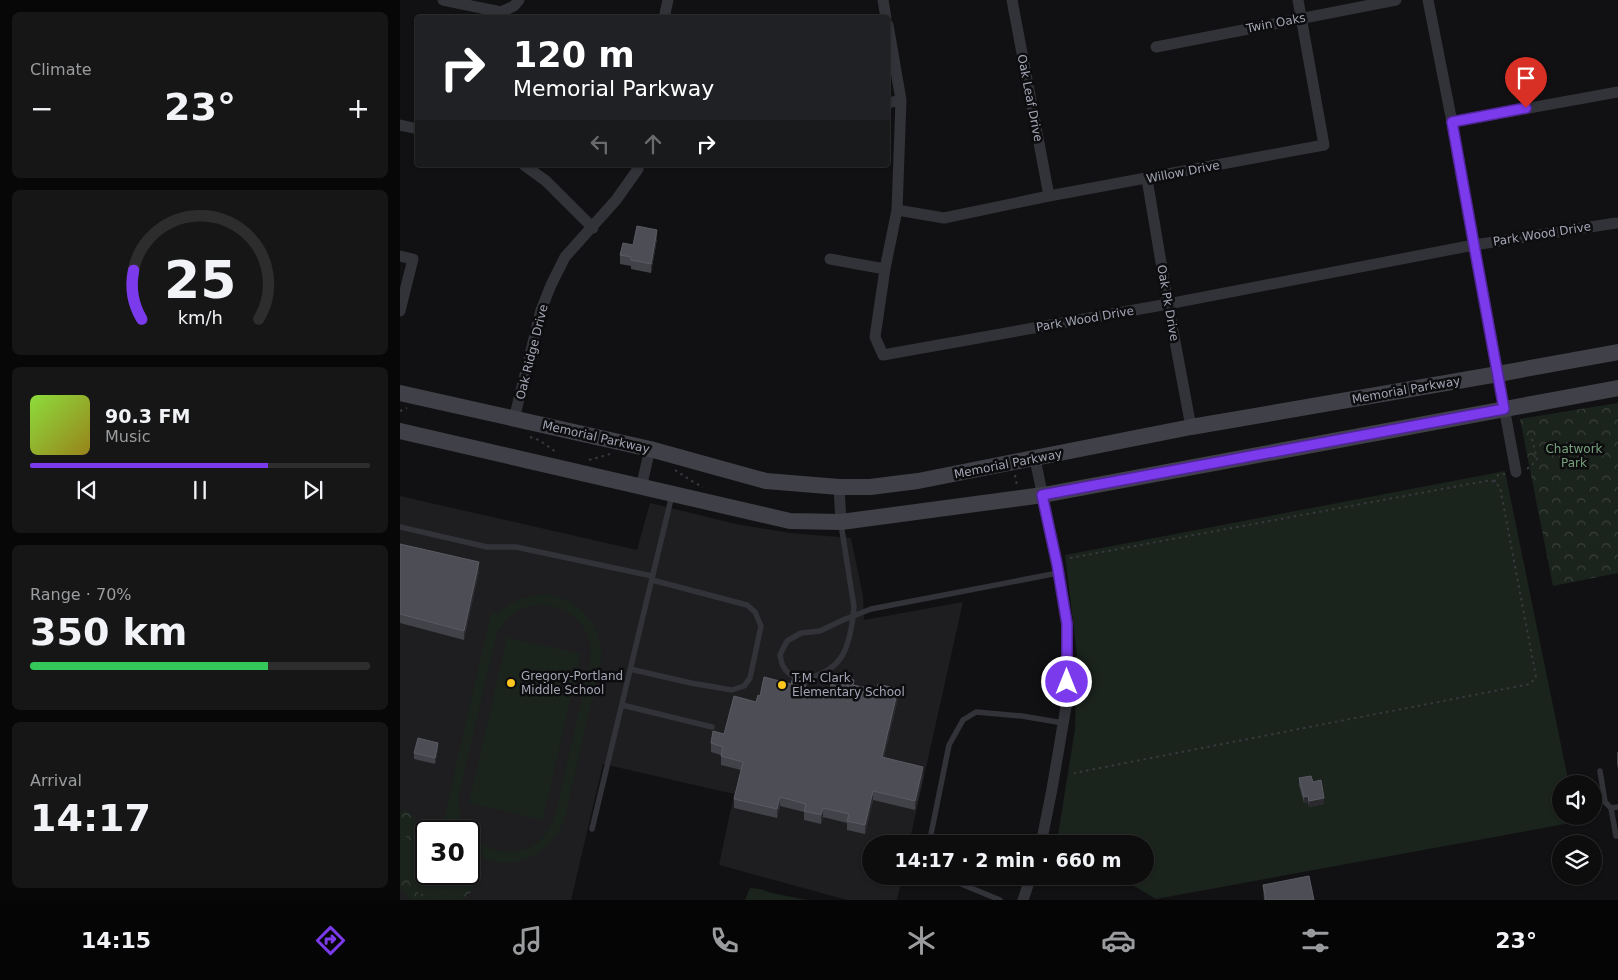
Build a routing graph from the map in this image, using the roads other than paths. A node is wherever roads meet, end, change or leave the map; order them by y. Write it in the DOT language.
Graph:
graph roads {
  1 [pos="443,0"];
  2 [pos="519,0"];
  3 [pos="668,0"];
  4 [pos="883,0"];
  5 [pos="1012,0"];
  6 [pos="1298,0"];
  7 [pos="1396,0"];
  8 [pos="1428,0"];
  9 [pos="665,15"];
  10 [pos="886,15"];
  11 [pos="1301,18"];
  12 [pos="890,37"];
  13 [pos="1156,47"];
  14 [pos="1618,92"];
  15 [pos="901,100"];
  16 [pos="890,103"];
  17 [pos="1452,122"];
  18 [pos="400,125"];
  19 [pos="415,128"];
  20 [pos="527,167"];
  21 [pos="638,167"];
  22 [pos="1147,178"];
  23 [pos="1049,196"];
  24 [pos="897,210"];
  25 [pos="1616,223"];
  26 [pos="593,228"];
  27 [pos="1474,245"];
  28 [pos="400,256"];
  29 [pos="830,259"];
  30 [pos="885,269"];
  31 [pos="1168,304"];
  32 [pos="400,311"];
  33 [pos="1618,352"];
  34 [pos="1498,374"];
  35 [pos="1618,388"];
  36 [pos="400,393"];
  37 [pos="1504,409"];
  38 [pos="514,419"];
  39 [pos="1191,427"];
  40 [pos="400,432"];
  41 [pos="650,449"];
  42 [pos="1035,459"];
  43 [pos="1516,472"];
  44 [pos="839,487"];
  45 [pos="641,488"];
  46 [pos="672,495"];
  47 [pos="1042,495"];
  48 [pos="841,522"];
  49 [pos="400,528"];
  50 [pos="1058,573"];
  51 [pos="652,578"];
  52 [pos="853,616"];
  53 [pos="630,669"];
  54 [pos="622,705"];
  55 [pos="1063,723"];
  56 [pos="712,727"];
  57 [pos="1600,771"];
  58 [pos="1618,807"];
  59 [pos="1611,808"];
  60 [pos="592,829"];
  61 [pos="931,835"];
  62 [pos="1042,835"];
  63 [pos="1618,835"];
  64 [pos="964,885"];
  65 [pos="1029,885"];
  66 [pos="1000,900"];
  67 [pos="1023,900"];
  1 -- 2 [label="street"];
  3 -- 9 [label="street"];
  4 -- 10 [label="street"];
  5 -- 23 [label="street, Oak Leaf Drive"];
  6 -- 11 [label="street, Willow Drive"];
  7 -- 11 [label="street, Twin Oaks"];
  8 -- 17 [label="street"];
  11 -- 13 [label="street, Twin Oaks"];
  11 -- 22 [label="street, Willow Drive"];
  12 -- 15 [label="street, Park Wood Drive"];
  14 -- 17 [label="street"];
  15 -- 16 [label="street"];
  15 -- 24 [label="street, Park Wood Drive"];
  17 -- 27 [label="street"];
  18 -- 19 [label="street"];
  20 -- 26 [label="street"];
  21 -- 26 [label="street, Oak Ridge Drive"];
  22 -- 23 [label="street, Willow Drive"];
  22 -- 31 [label="street, Oak Pk Drive"];
  23 -- 24 [label="street, Willow Drive"];
  24 -- 30 [label="street, Park Wood Drive"];
  25 -- 27 [label="street, Park Wood Drive"];
  26 -- 38 [label="street, Oak Ridge Drive"];
  27 -- 31 [label="street, Park Wood Drive"];
  27 -- 34 [label="street"];
  28 -- 32 [label="street"];
  29 -- 30 [label="street"];
  30 -- 31 [label="street, Park Wood Drive"];
  31 -- 39 [label="street, Oak Pk Drive"];
  33 -- 34 [label="street, Memorial Parkway"];
  34 -- 37 [label="street"];
  34 -- 39 [label="street, Memorial Parkway"];
  35 -- 37 [label="street"];
  36 -- 38 [label="street, Memorial Parkway"];
  37 -- 43 [label="street"];
  37 -- 47 [label="street"];
  38 -- 41 [label="street, Memorial Parkway"];
  39 -- 42 [label="street, Memorial Parkway"];
  40 -- 45 [label="street"];
  41 -- 44 [label="street, Memorial Parkway"];
  41 -- 45 [label="street"];
  42 -- 44 [label="street, Memorial Parkway"];
  42 -- 47 [label="street"];
  44 -- 48 [label="street"];
  45 -- 46 [label="street"];
  46 -- 48 [label="street"];
  46 -- 51 [label="lane"];
  47 -- 48 [label="street"];
  47 -- 50 [label="street"];
  48 -- 52 [label="lane"];
  49 -- 51 [label="lane"];
  50 -- 52 [label="lane"];
  50 -- 55 [label="street"];
  51 -- 53 [label="lane"];
  51 -- 53 [label="lane"];
  52 -- 52 [label="lane"];
  53 -- 54 [label="lane"];
  54 -- 56 [label="lane"];
  54 -- 60 [label="lane"];
  55 -- 61 [label="lane"];
  55 -- 62 [label="street"];
  57 -- 59 [label="lane"];
  58 -- 59 [label="lane"];
  59 -- 63 [label="lane"];
  64 -- 66 [label="lane"];
  65 -- 67 [label="street"];
}
